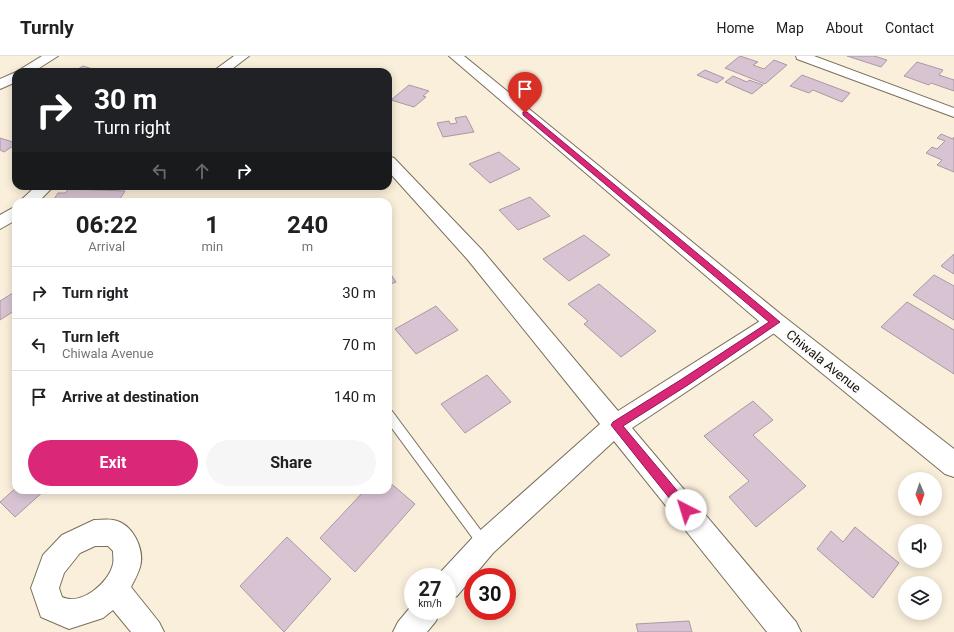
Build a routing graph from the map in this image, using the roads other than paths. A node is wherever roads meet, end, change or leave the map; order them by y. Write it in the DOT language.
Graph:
graph roads {
  1 [pos="52,56"];
  2 [pos="244,56"];
  3 [pos="456,56"];
  4 [pos="802,56"];
  5 [pos="30,68"];
  6 [pos="225,68"];
  7 [pos="12,78"];
  8 [pos="0,85"];
  9 [pos="954,113"];
  10 [pos="392,165"];
  11 [pos="42,190"];
  12 [pos="32,198"];
  13 [pos="12,215"];
  14 [pos="0,224"];
  15 [pos="775,322"];
  16 [pos="392,419"];
  17 [pos="616,425"];
  18 [pos="954,465"];
  19 [pos="484,544"];
  20 [pos="456,576"];
  21 [pos="115,590"];
  22 [pos="418,620"];
  23 [pos="149,632"];
  24 [pos="408,632"];
  25 [pos="786,632"];
  1 -- 5 [label="street"];
  2 -- 6 [label="street"];
  3 -- 15 [label="main road, Chiwala Avenue"];
  4 -- 9 [label="street"];
  7 -- 8 [label="street"];
  10 -- 17 [label="street"];
  11 -- 12 [label="street"];
  13 -- 14 [label="street"];
  15 -- 17 [label="street"];
  15 -- 18 [label="main road, Chiwala Avenue"];
  16 -- 19 [label="lane"];
  17 -- 19 [label="street"];
  17 -- 25 [label="street"];
  19 -- 20 [label="street"];
  21 -- 23 [label="street"];
  22 -- 24 [label="street"];
}
